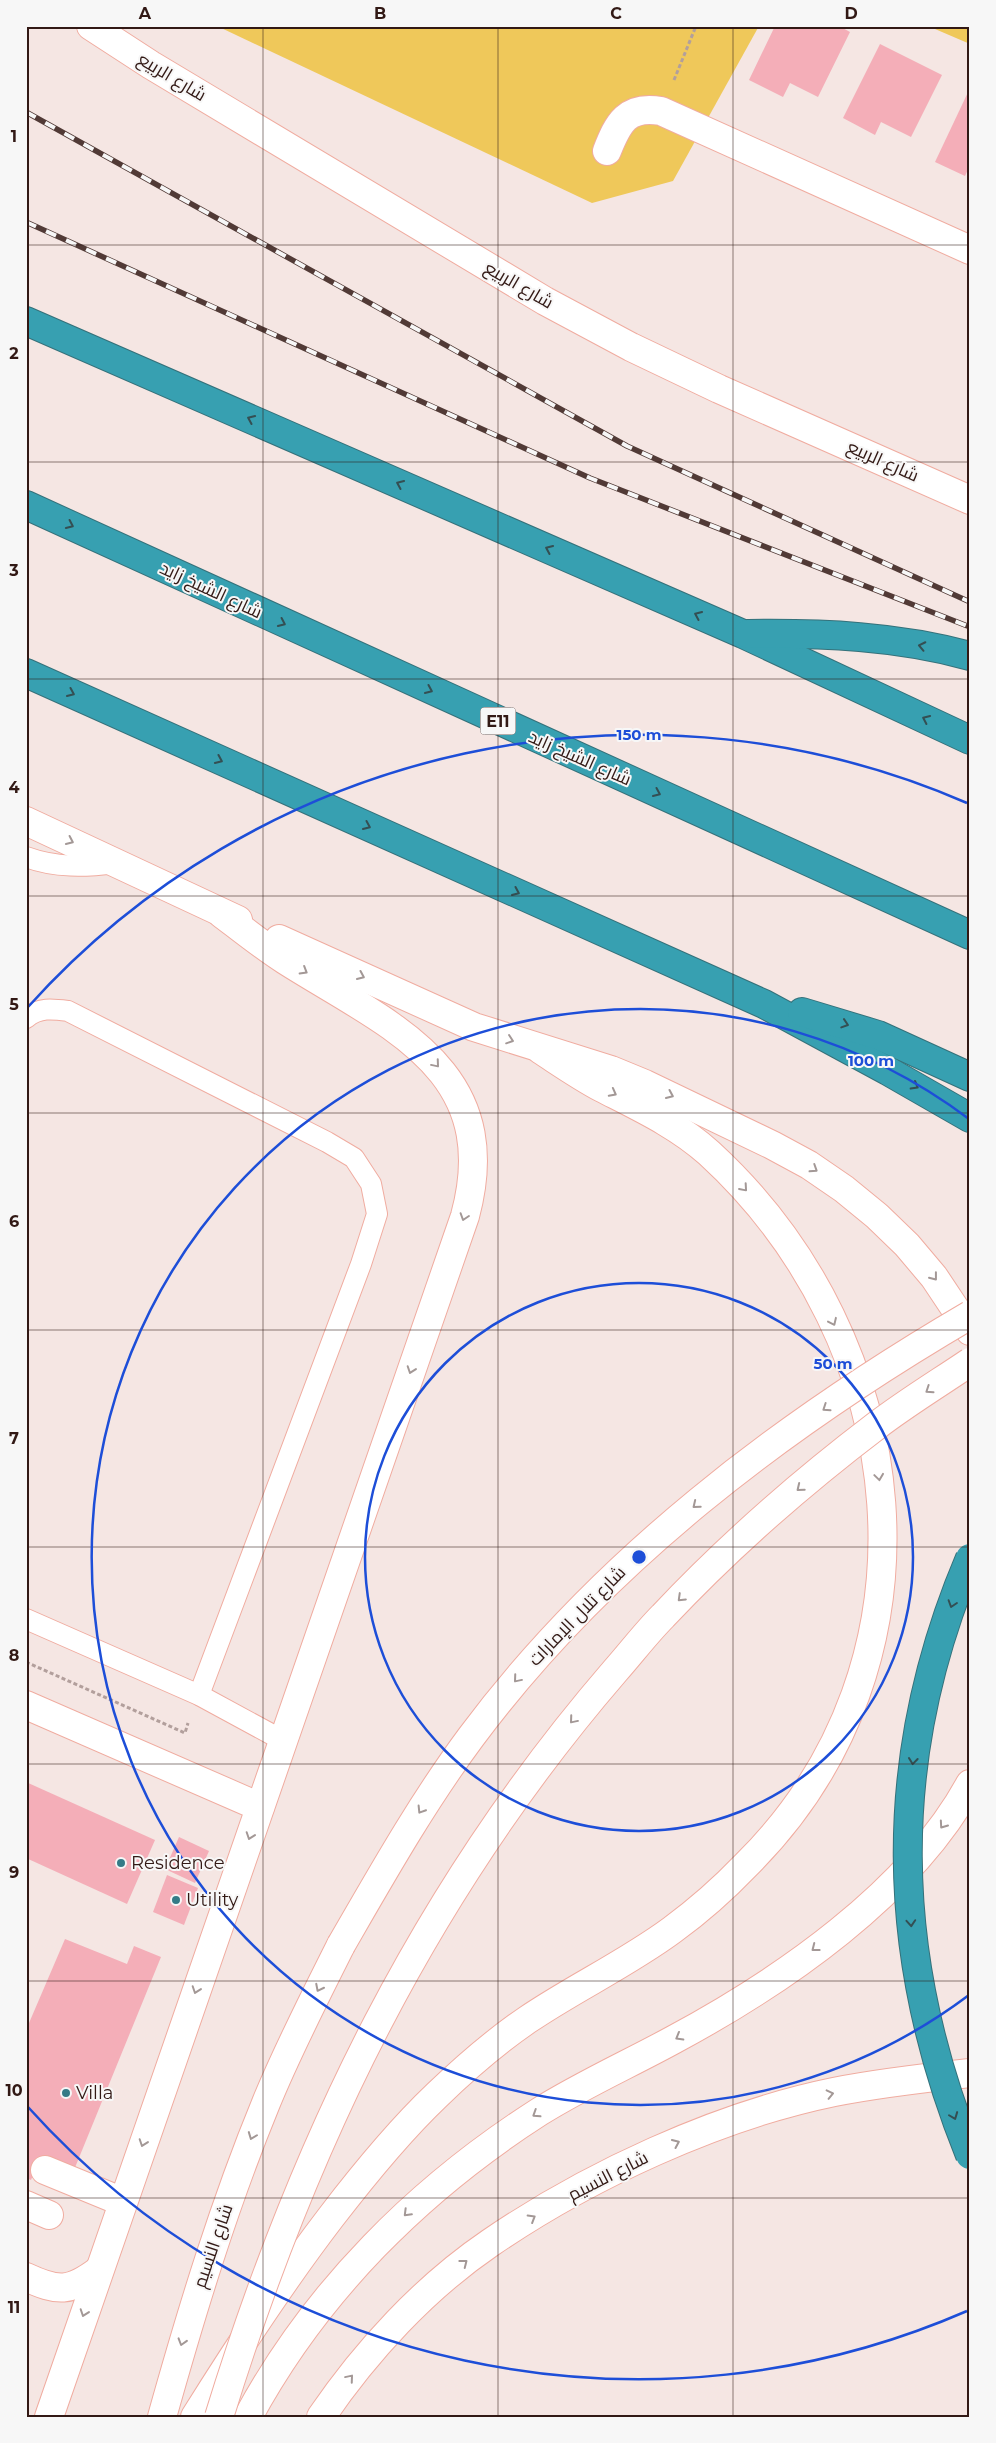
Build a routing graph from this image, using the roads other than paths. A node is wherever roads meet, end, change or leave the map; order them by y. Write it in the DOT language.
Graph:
graph roads {
  1 [pos="91,26"];
  2 [pos="607,151"];
  3 [pos="970,250"];
  4 [pos="26,321"];
  5 [pos="970,500"];
  6 [pos="26,505"];
  7 [pos="742,634"];
  8 [pos="970,656"];
  9 [pos="26,673"];
  10 [pos="970,740"];
  11 [pos="26,821"];
  12 [pos="26,857"];
  13 [pos="116,863"];
  14 [pos="221,913"];
  15 [pos="970,935"];
  16 [pos="764,1004"];
  17 [pos="26,1018"];
  18 [pos="541,1050"];
  19 [pos="970,1077"];
  20 [pos="970,1118"];
  21 [pos="970,1315"];
  22 [pos="970,1331"];
  23 [pos="970,1362"];
  24 [pos="970,1558"];
  25 [pos="26,1619"];
  26 [pos="199,1695"];
  27 [pos="26,1705"];
  28 [pos="282,1740"];
  29 [pos="970,1784"];
  30 [pos="260,1807"];
  31 [pos="341,1945"];
  32 [pos="970,2073"];
  33 [pos="970,2156"];
  34 [pos="45,2170"];
  35 [pos="122,2202"];
  36 [pos="98,2271"];
  37 [pos="26,2277"];
  38 [pos="161,2416"];
  39 [pos="49,2417"];
  40 [pos="195,2417"];
  41 [pos="219,2417"];
  42 [pos="248,2417"];
  43 [pos="321,2417"];
  1 -- 5 [label="main road, شارع الربيع"];
  2 -- 3 [label="main road"];
  7 -- 4 [label="highway, one-way"];
  6 -- 15 [label="highway, شارع الشيخ زايد / E11, one-way"];
  8 -- 7 [label="highway, one-way"];
  10 -- 7 [label="highway, one-way"];
  9 -- 16 [label="highway, one-way"];
  11 -- 13 [label="main road, one-way"];
  12 -- 13 [label="lane"];
  13 -- 14 [label="main road"];
  14 -- 18 [label="main road, one-way"];
  14 -- 28 [label="main road, one-way"];
  16 -- 19 [label="highway, one-way"];
  16 -- 20 [label="highway, one-way"];
  17 -- 26 [label="lane"];
  18 -- 22 [label="main road, one-way"];
  18 -- 40 [label="main road, one-way"];
  21 -- 31 [label="main road, شارع تلال الإمارات, one-way, bridge"];
  23 -- 41 [label="main road, one-way, bridge"];
  24 -- 33 [label="highway, one-way, bridge"];
  25 -- 26 [label="lane"];
  26 -- 28 [label="lane"];
  27 -- 30 [label="main road"];
  28 -- 30 [label="main road"];
  29 -- 42 [label="main road, one-way"];
  30 -- 35 [label="main road, one-way"];
  31 -- 38 [label="main road, شارع النسيم, one-way"];
  43 -- 32 [label="main road, شارع النسيم, one-way"];
  34 -- 35 [label="main road"];
  35 -- 36 [label="main road"];
  36 -- 37 [label="main road"];
  36 -- 39 [label="main road, one-way"];
}
